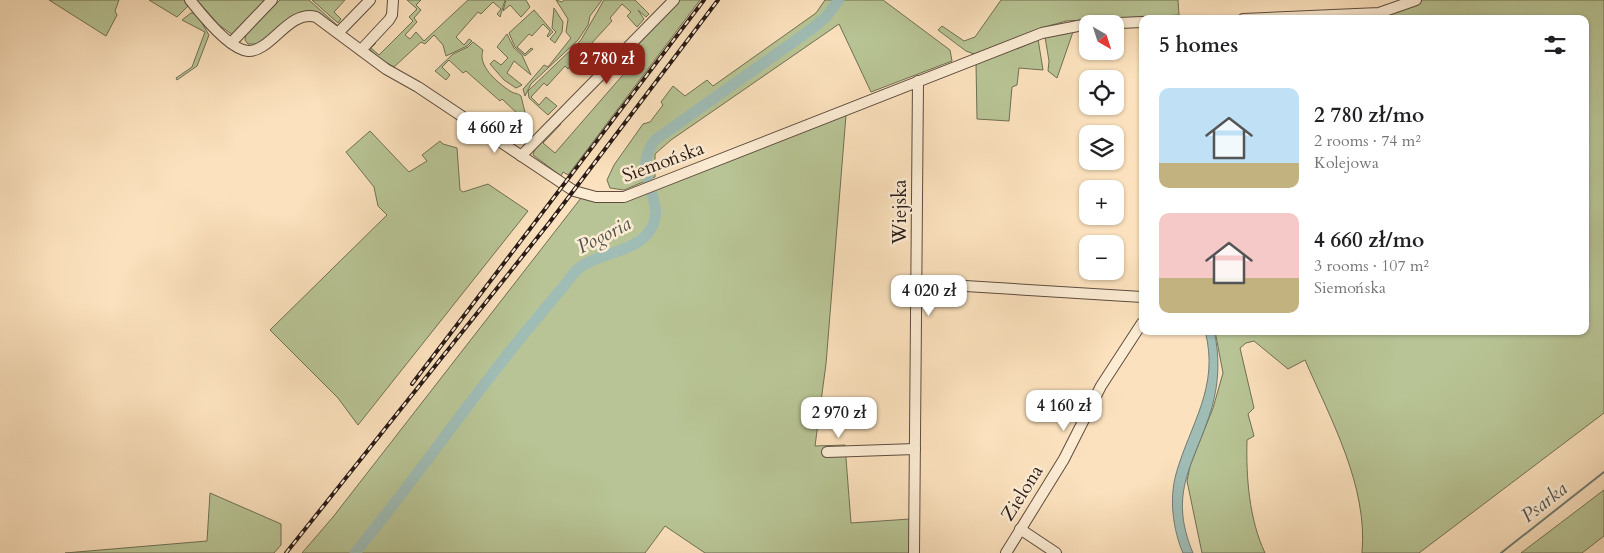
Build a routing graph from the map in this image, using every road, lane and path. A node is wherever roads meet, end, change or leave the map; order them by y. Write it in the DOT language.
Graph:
graph roads {
  1 [pos="190,0"];
  2 [pos="272,0"];
  3 [pos="370,0"];
  4 [pos="393,0"];
  5 [pos="674,0"];
  6 [pos="1416,0"];
  7 [pos="1360,15"];
  8 [pos="1139,22"];
  9 [pos="1124,23"];
  10 [pos="1079,26"];
  11 [pos="338,33"];
  12 [pos="231,42"];
  13 [pos="360,50"];
  14 [pos="918,81"];
  15 [pos="521,156"];
  16 [pos="917,283"];
  17 [pos="1139,297"];
  18 [pos="1139,328"];
  19 [pos="915,448"];
  20 [pos="827,452"];
  21 [pos="1020,529"];
  22 [pos="914,553"];
  23 [pos="1006,553"];
  24 [pos="1056,553"];
  1 -- 12 [label="street, Siemońska"];
  2 -- 12 [label="street"];
  3 -- 11 [label="street"];
  4 -- 13 [label="street"];
  5 -- 15 [label="street"];
  6 -- 7 [label="street"];
  8 -- 9 [label="street"];
  10 -- 14 [label="street, Siemońska"];
  11 -- 12 [label="street, Siemońska"];
  11 -- 13 [label="street, Siemońska"];
  13 -- 15 [label="street, Siemońska"];
  14 -- 15 [label="street, Siemońska"];
  14 -- 16 [label="street, Wiejska"];
  16 -- 17 [label="street"];
  16 -- 19 [label="street, Wiejska"];
  18 -- 21 [label="street, Zielona"];
  19 -- 20 [label="street"];
  19 -- 22 [label="street, Wiejska"];
  21 -- 23 [label="street, Zielona"];
  21 -- 24 [label="street"];
}
